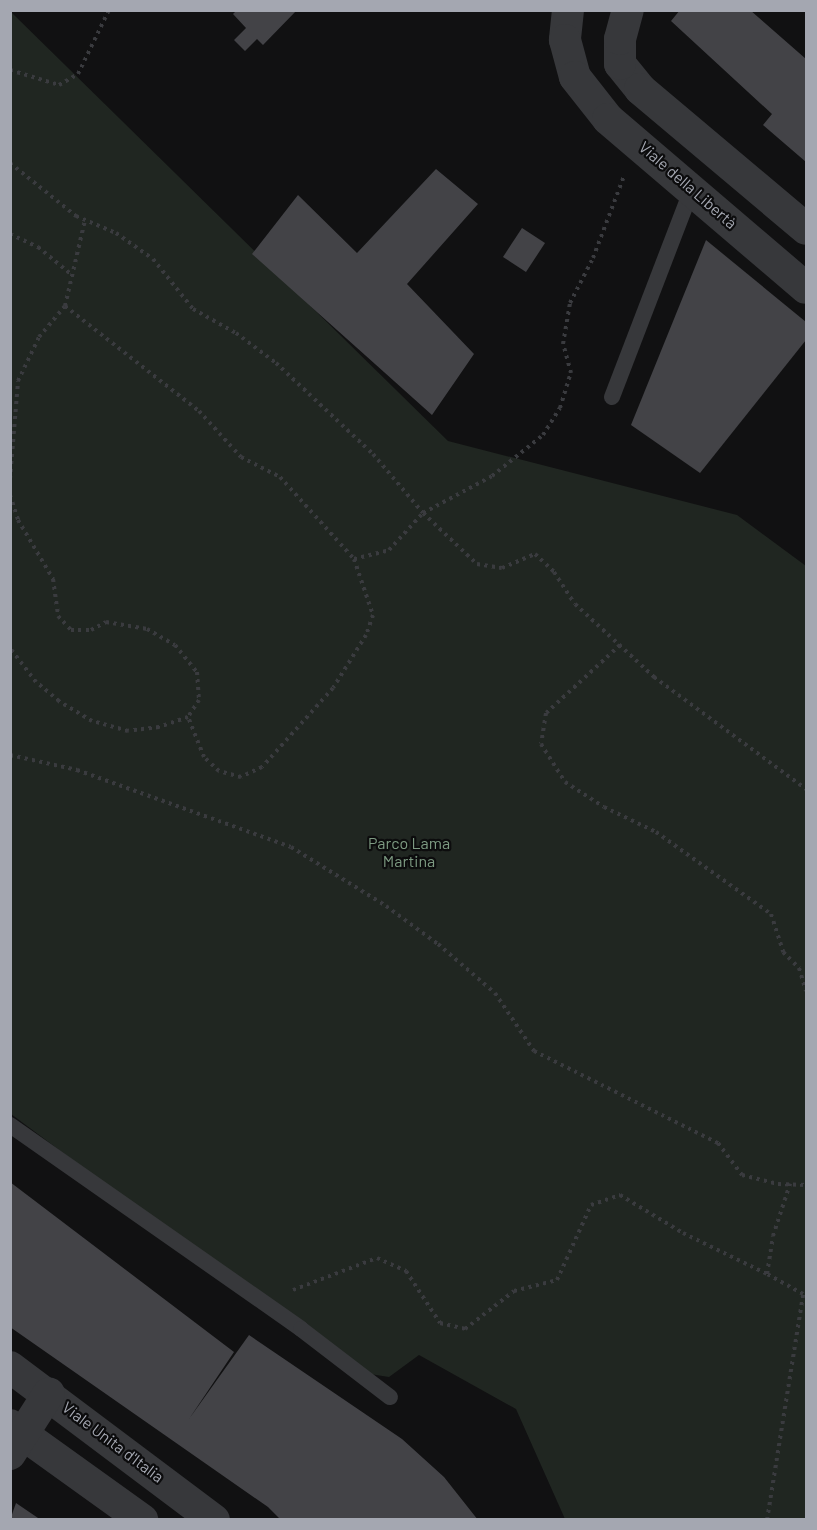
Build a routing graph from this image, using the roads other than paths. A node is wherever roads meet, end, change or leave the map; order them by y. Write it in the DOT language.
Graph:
graph roads {
  1 [pos="568,10"];
  2 [pos="628,10"];
  3 [pos="620,64"];
  4 [pos="575,77"];
  5 [pos="692,189"];
  6 [pos="807,229"];
  7 [pos="807,288"];
  8 [pos="612,397"];
  9 [pos="10,1125"];
  10 [pos="10,1367"];
  11 [pos="49,1393"];
  12 [pos="390,1397"];
  13 [pos="15,1438"];
  14 [pos="142,1520"];
  15 [pos="214,1520"];
  1 -- 4 [label="street"];
  2 -- 3 [label="street"];
  3 -- 4 [label="street"];
  3 -- 6 [label="street"];
  4 -- 5 [label="street, Viale della Libertà"];
  5 -- 7 [label="street, Viale della Libertà"];
  5 -- 8 [label="lane"];
  9 -- 12 [label="lane"];
  10 -- 11 [label="street, Viale Unita d'Italia"];
  11 -- 13 [label="street"];
  11 -- 15 [label="street, Viale Unita d'Italia"];
  13 -- 14 [label="street"];
}
